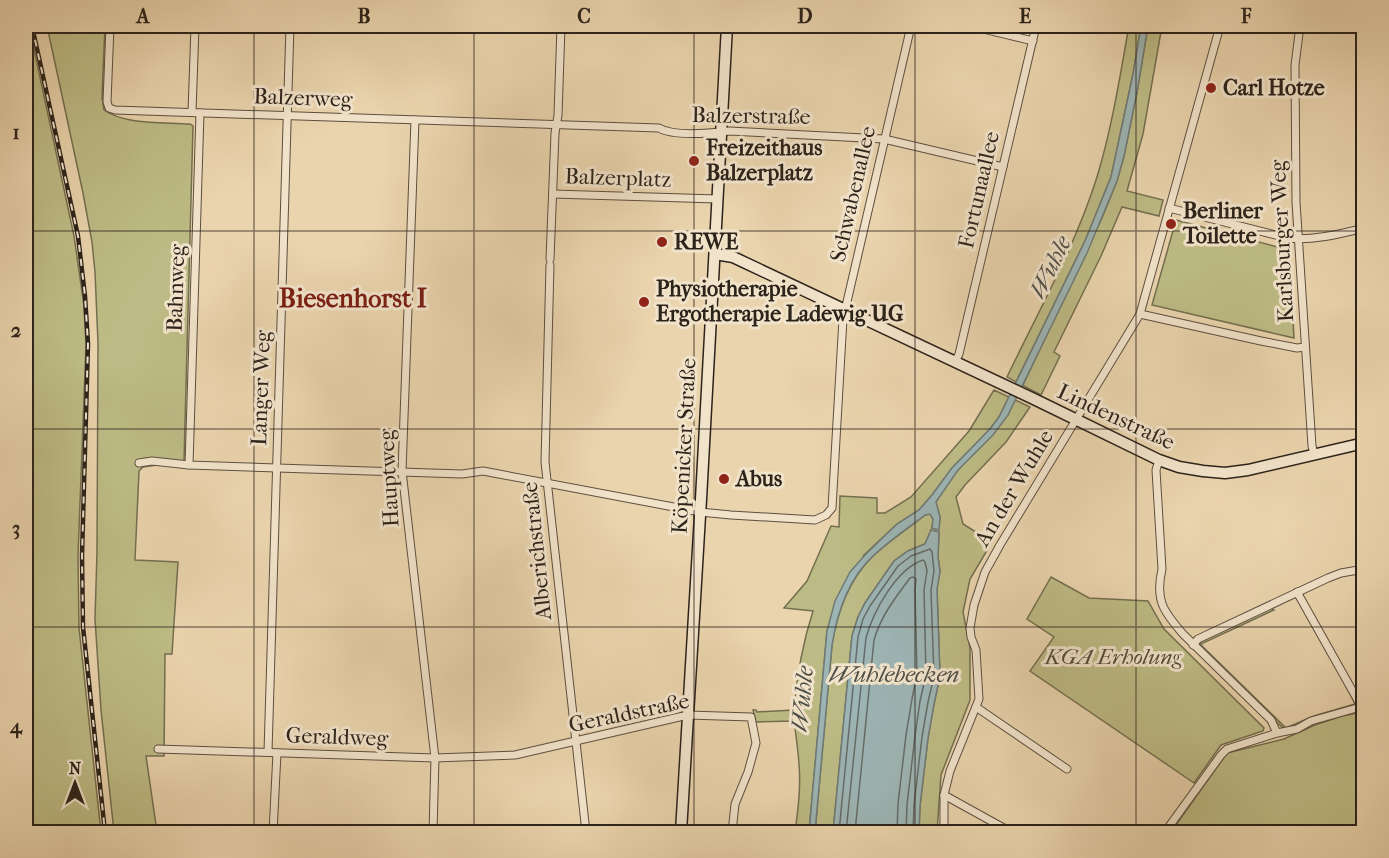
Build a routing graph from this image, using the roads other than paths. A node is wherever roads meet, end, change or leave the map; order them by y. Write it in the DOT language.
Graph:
graph roads {
  1 [pos="110,26"];
  2 [pos="195,26"];
  3 [pos="290,26"];
  4 [pos="561,26"];
  5 [pos="727,26"];
  6 [pos="911,26"];
  7 [pos="971,26"];
  8 [pos="1036,26"];
  9 [pos="1220,26"];
  10 [pos="1300,26"];
  11 [pos="1033,41"];
  12 [pos="196,112"];
  13 [pos="287,115"];
  14 [pos="415,120"];
  15 [pos="496,122"];
  16 [pos="556,124"];
  17 [pos="721,132"];
  18 [pos="884,139"];
  19 [pos="1003,167"];
  20 [pos="553,194"];
  21 [pos="717,199"];
  22 [pos="1169,208"];
  23 [pos="1364,228"];
  24 [pos="1298,239"];
  25 [pos="715,254"];
  26 [pos="844,310"];
  27 [pos="1140,314"];
  28 [pos="1305,347"];
  29 [pos="955,362"];
  30 [pos="1076,420"];
  31 [pos="1364,443"];
  32 [pos="1314,454"];
  33 [pos="1159,460"];
  34 [pos="139,463"];
  35 [pos="189,465"];
  36 [pos="276,467"];
  37 [pos="402,471"];
  38 [pos="548,484"];
  39 [pos="705,513"];
  40 [pos="1364,569"];
  41 [pos="1298,592"];
  42 [pos="1193,645"];
  43 [pos="976,706"];
  44 [pos="1362,706"];
  45 [pos="688,715"];
  46 [pos="1277,733"];
  47 [pos="576,742"];
  48 [pos="158,749"];
  49 [pos="268,752"];
  50 [pos="277,753"];
  51 [pos="515,755"];
  52 [pos="435,758"];
  53 [pos="1067,769"];
  54 [pos="944,795"];
  55 [pos="273,832"];
  56 [pos="433,832"];
  57 [pos="586,832"];
  58 [pos="681,832"];
  59 [pos="732,832"];
  60 [pos="944,832"];
  61 [pos="1011,832"];
  62 [pos="1166,832"];
  1 -- 12 [label="street, Balzerweg"];
  2 -- 12 [label="street, Bahnweg"];
  3 -- 13 [label="street, Langer Weg"];
  4 -- 16 [label="street, Alberichstraße"];
  5 -- 17 [label="main road, Köpenicker Straße"];
  6 -- 18 [label="street, Schwabenallee"];
  7 -- 11 [label="street"];
  8 -- 11 [label="street, Fortunaallee"];
  9 -- 22 [label="street, An der Wuhle"];
  10 -- 24 [label="street, Karlsburger Weg"];
  11 -- 19 [label="street, Fortunaallee"];
  12 -- 13 [label="street, Balzerweg"];
  12 -- 35 [label="street, Bahnweg"];
  13 -- 14 [label="street, Balzerweg"];
  13 -- 36 [label="street, Langer Weg"];
  14 -- 15 [label="street, Balzerweg"];
  14 -- 37 [label="street, Hauptweg"];
  15 -- 16 [label="street, Balzerstraße"];
  16 -- 17 [label="street, Balzerstraße"];
  16 -- 20 [label="street, Alberichstraße"];
  17 -- 18 [label="street, Balzerstraße"];
  17 -- 21 [label="main road, Köpenicker Straße"];
  18 -- 19 [label="street, Balzerstraße"];
  18 -- 26 [label="street, Schwabenallee"];
  19 -- 29 [label="street, Fortunaallee"];
  20 -- 21 [label="street, Balzerplatz"];
  20 -- 38 [label="street, Alberichstraße"];
  21 -- 25 [label="main road, Köpenicker Straße"];
  22 -- 24 [label="street"];
  22 -- 27 [label="street, An der Wuhle"];
  23 -- 24 [label="street"];
  24 -- 28 [label="street, Karlsburger Weg"];
  25 -- 26 [label="main road, Lindenstraße"];
  25 -- 39 [label="main road, Köpenicker Straße"];
  26 -- 29 [label="main road, Lindenstraße"];
  26 -- 39 [label="street, Schwabenallee"];
  27 -- 28 [label="street"];
  27 -- 30 [label="street, An der Wuhle"];
  28 -- 32 [label="street, Karlsburger Weg"];
  29 -- 30 [label="main road, Lindenstraße"];
  30 -- 33 [label="main road, Lindenstraße"];
  30 -- 43 [label="street, An der Wuhle"];
  31 -- 32 [label="main road, Lindenstraße"];
  32 -- 33 [label="main road, Lindenstraße"];
  33 -- 42 [label="street"];
  34 -- 35 [label="street"];
  35 -- 36 [label="street"];
  36 -- 37 [label="street"];
  36 -- 49 [label="street, Langer Weg"];
  37 -- 38 [label="street"];
  37 -- 52 [label="street, Hauptweg"];
  38 -- 39 [label="street"];
  38 -- 47 [label="street, Alberichstraße"];
  39 -- 45 [label="main road, Köpenicker Straße"];
  40 -- 41 [label="street"];
  41 -- 42 [label="street"];
  41 -- 44 [label="street"];
  42 -- 46 [label="street"];
  43 -- 53 [label="street"];
  43 -- 54 [label="street, An der Wuhle"];
  44 -- 46 [label="street"];
  45 -- 47 [label="street, Geraldstraße"];
  45 -- 58 [label="main road, Köpenicker Straße"];
  45 -- 59 [label="street, Geraldstraße"];
  46 -- 62 [label="street"];
  47 -- 51 [label="street, Geraldstraße"];
  47 -- 57 [label="street, Alberichstraße"];
  48 -- 49 [label="street, Geraldweg"];
  49 -- 50 [label="street, Geraldweg"];
  50 -- 52 [label="street, Geraldweg"];
  50 -- 55 [label="street"];
  51 -- 52 [label="street, Geraldweg"];
  52 -- 56 [label="street, Hauptweg"];
  54 -- 60 [label="street, An der Wuhle"];
  54 -- 61 [label="street"];
}
